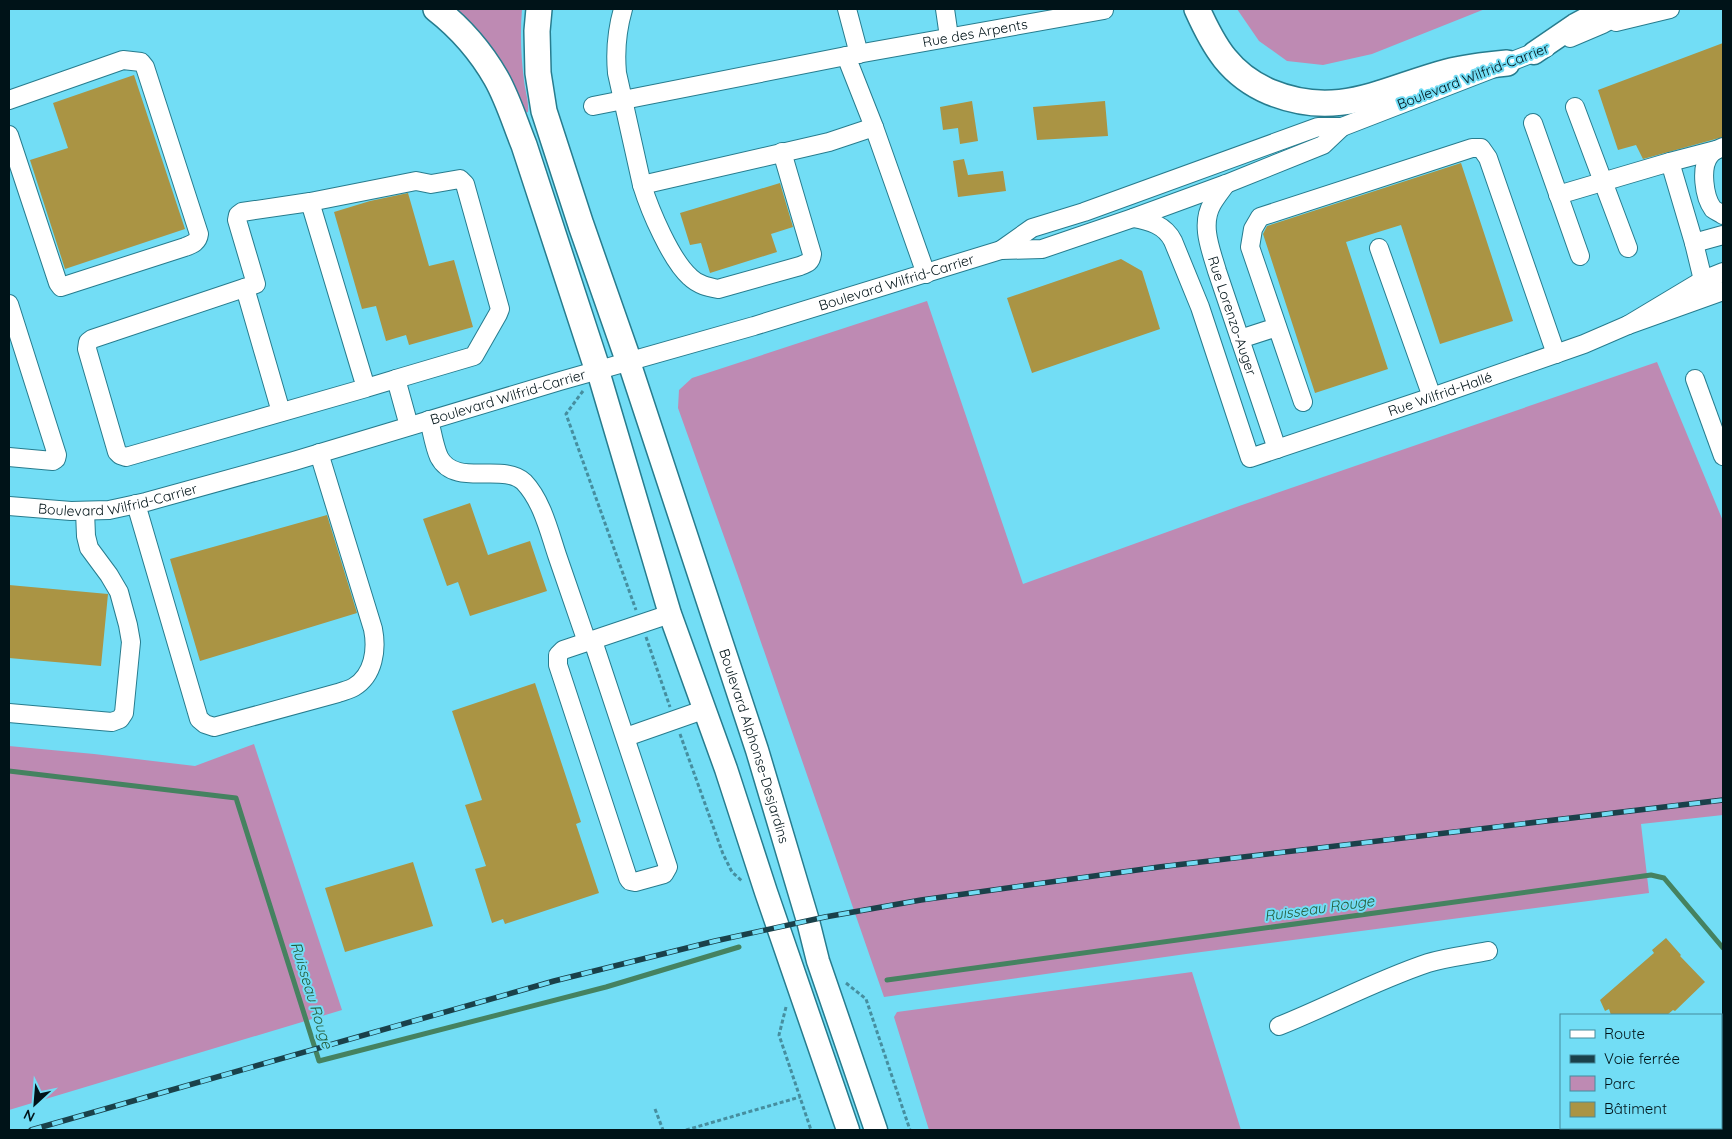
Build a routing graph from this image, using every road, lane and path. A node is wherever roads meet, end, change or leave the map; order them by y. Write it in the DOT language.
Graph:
graph roads {
  1 [pos="436,9"];
  2 [pos="538,9"];
  3 [pos="623,9"];
  4 [pos="847,9"];
  5 [pos="945,9"];
  6 [pos="1197,9"];
  7 [pos="1630,9"];
  8 [pos="1670,9"];
  9 [pos="1104,10"];
  10 [pos="1604,16"];
  11 [pos="950,37"];
  12 [pos="1534,53"];
  13 [pos="852,55"];
  14 [pos="1507,64"];
  15 [pos="9,100"];
  16 [pos="623,100"];
  17 [pos="592,106"];
  18 [pos="1575,107"];
  19 [pos="1533,123"];
  20 [pos="874,127"];
  21 [pos="1342,127"];
  22 [pos="9,134"];
  23 [pos="1720,148"];
  24 [pos="782,152"];
  25 [pos="1670,162"];
  26 [pos="1604,182"];
  27 [pos="1226,184"];
  28 [pos="642,186"];
  29 [pos="1558,195"];
  30 [pos="310,202"];
  31 [pos="1723,215"];
  32 [pos="1134,218"];
  33 [pos="1723,235"];
  34 [pos="1694,244"];
  35 [pos="1379,248"];
  36 [pos="1628,248"];
  37 [pos="1001,250"];
  38 [pos="1580,256"];
  39 [pos="1723,272"];
  40 [pos="926,274"];
  41 [pos="1703,280"];
  42 [pos="245,288"];
  43 [pos="1723,291"];
  44 [pos="9,304"];
  45 [pos="1628,325"];
  46 [pos="1277,326"];
  47 [pos="1240,339"];
  48 [pos="1556,354"];
  49 [pos="629,362"];
  50 [pos="598,371"];
  51 [pos="1695,379"];
  52 [pos="396,380"];
  53 [pos="366,388"];
  54 [pos="1432,397"];
  55 [pos="1303,402"];
  56 [pos="281,412"];
  57 [pos="429,420"];
  58 [pos="409,426"];
  59 [pos="1277,449"];
  60 [pos="319,453"];
  61 [pos="1723,456"];
  62 [pos="9,457"];
  63 [pos="1250,458"];
  64 [pos="136,504"];
  65 [pos="9,506"];
  66 [pos="85,510"];
  67 [pos="670,614"];
  68 [pos="590,641"];
  69 [pos="704,710"];
  70 [pos="9,713"];
  71 [pos="626,737"];
  72 [pos="1488,951"];
  73 [pos="818,961"];
  74 [pos="796,976"];
  75 [pos="1279,1026"];
  76 [pos="800,1097"];
  77 [pos="655,1109"];
  78 [pos="662,1130"];
  79 [pos="686,1130"];
  80 [pos="811,1130"];
  81 [pos="848,1130"];
  82 [pos="876,1130"];
  83 [pos="910,1130"];
  1 -- 50 [label="highway"];
  2 -- 49 [label="highway"];
  3 -- 16 [label="street"];
  4 -- 13 [label="street"];
  5 -- 11 [label="street"];
  6 -- 14 [label="highway"];
  7 -- 10 [label="street"];
  8 -- 10 [label="street"];
  9 -- 11 [label="street, Rue des Arpents"];
  10 -- 12 [label="main road"];
  11 -- 13 [label="street, Rue des Arpents"];
  12 -- 14 [label="street, Boulevard Wilfrid-Carrier"];
  13 -- 16 [label="street, Rue des Arpents"];
  13 -- 20 [label="street"];
  14 -- 21 [label="street, Boulevard Wilfrid-Carrier"];
  15 -- 22 [label="street"];
  16 -- 17 [label="street, Rue des Arpents"];
  16 -- 28 [label="street"];
  18 -- 26 [label="street"];
  19 -- 29 [label="street"];
  20 -- 24 [label="street"];
  20 -- 40 [label="street"];
  21 -- 27 [label="street, Boulevard Wilfrid-Carrier"];
  21 -- 37 [label="street, Boulevard Wilfrid-Carrier"];
  23 -- 25 [label="street"];
  23 -- 31 [label="street"];
  24 -- 28 [label="street"];
  24 -- 28 [label="street"];
  25 -- 26 [label="street"];
  25 -- 34 [label="street"];
  26 -- 29 [label="street"];
  26 -- 36 [label="street"];
  27 -- 32 [label="street, Boulevard Wilfrid-Carrier"];
  27 -- 47 [label="street, Rue Lorenzo-Auger"];
  29 -- 38 [label="street"];
  30 -- 42 [label="street"];
  30 -- 52 [label="street"];
  30 -- 53 [label="street"];
  32 -- 37 [label="street, Boulevard Wilfrid-Carrier"];
  32 -- 63 [label="street, Rue Lorenzo-Auger"];
  33 -- 34 [label="street"];
  34 -- 41 [label="street"];
  35 -- 54 [label="street"];
  37 -- 40 [label="street, Boulevard Wilfrid-Carrier"];
  39 -- 41 [label="street, Rue Wilfrid-Hallé"];
  40 -- 49 [label="street, Boulevard Wilfrid-Carrier"];
  41 -- 45 [label="street, Rue Wilfrid-Hallé"];
  42 -- 56 [label="street"];
  42 -- 56 [label="street"];
  43 -- 45 [label="street, Rue Wilfrid-Hallé"];
  44 -- 62 [label="street"];
  45 -- 48 [label="street, Rue Wilfrid-Hallé"];
  46 -- 47 [label="street"];
  46 -- 48 [label="street"];
  46 -- 55 [label="street"];
  47 -- 59 [label="street, Rue Lorenzo-Auger"];
  48 -- 54 [label="street, Rue Wilfrid-Hallé"];
  49 -- 50 [label="street, Boulevard Wilfrid-Carrier"];
  49 -- 73 [label="main road, Boulevard Alphonse-Desjardins"];
  50 -- 57 [label="street, Boulevard Wilfrid-Carrier"];
  50 -- 67 [label="main road"];
  51 -- 61 [label="street"];
  52 -- 53 [label="street"];
  52 -- 58 [label="street"];
  53 -- 56 [label="street"];
  54 -- 59 [label="street, Rue Wilfrid-Hallé"];
  57 -- 58 [label="street, Boulevard Wilfrid-Carrier"];
  57 -- 68 [label="street"];
  58 -- 60 [label="street, Boulevard Wilfrid-Carrier"];
  59 -- 63 [label="street, Rue Wilfrid-Hallé"];
  60 -- 64 [label="street, Boulevard Wilfrid-Carrier"];
  60 -- 64 [label="street"];
  64 -- 66 [label="street, Boulevard Wilfrid-Carrier"];
  65 -- 66 [label="street, Boulevard Wilfrid-Carrier"];
  66 -- 70 [label="street"];
  67 -- 68 [label="street"];
  67 -- 69 [label="main road"];
  68 -- 71 [label="street"];
  68 -- 71 [label="street"];
  69 -- 71 [label="street"];
  69 -- 74 [label="main road"];
  72 -- 75 [label="street"];
  73 -- 82 [label="main road, Boulevard Alphonse-Desjardins"];
  73 -- 83 [label="path"];
  74 -- 76 [label="path"];
  74 -- 81 [label="main road"];
  76 -- 79 [label="path"];
  76 -- 80 [label="path"];
  77 -- 78 [label="path"];
}
